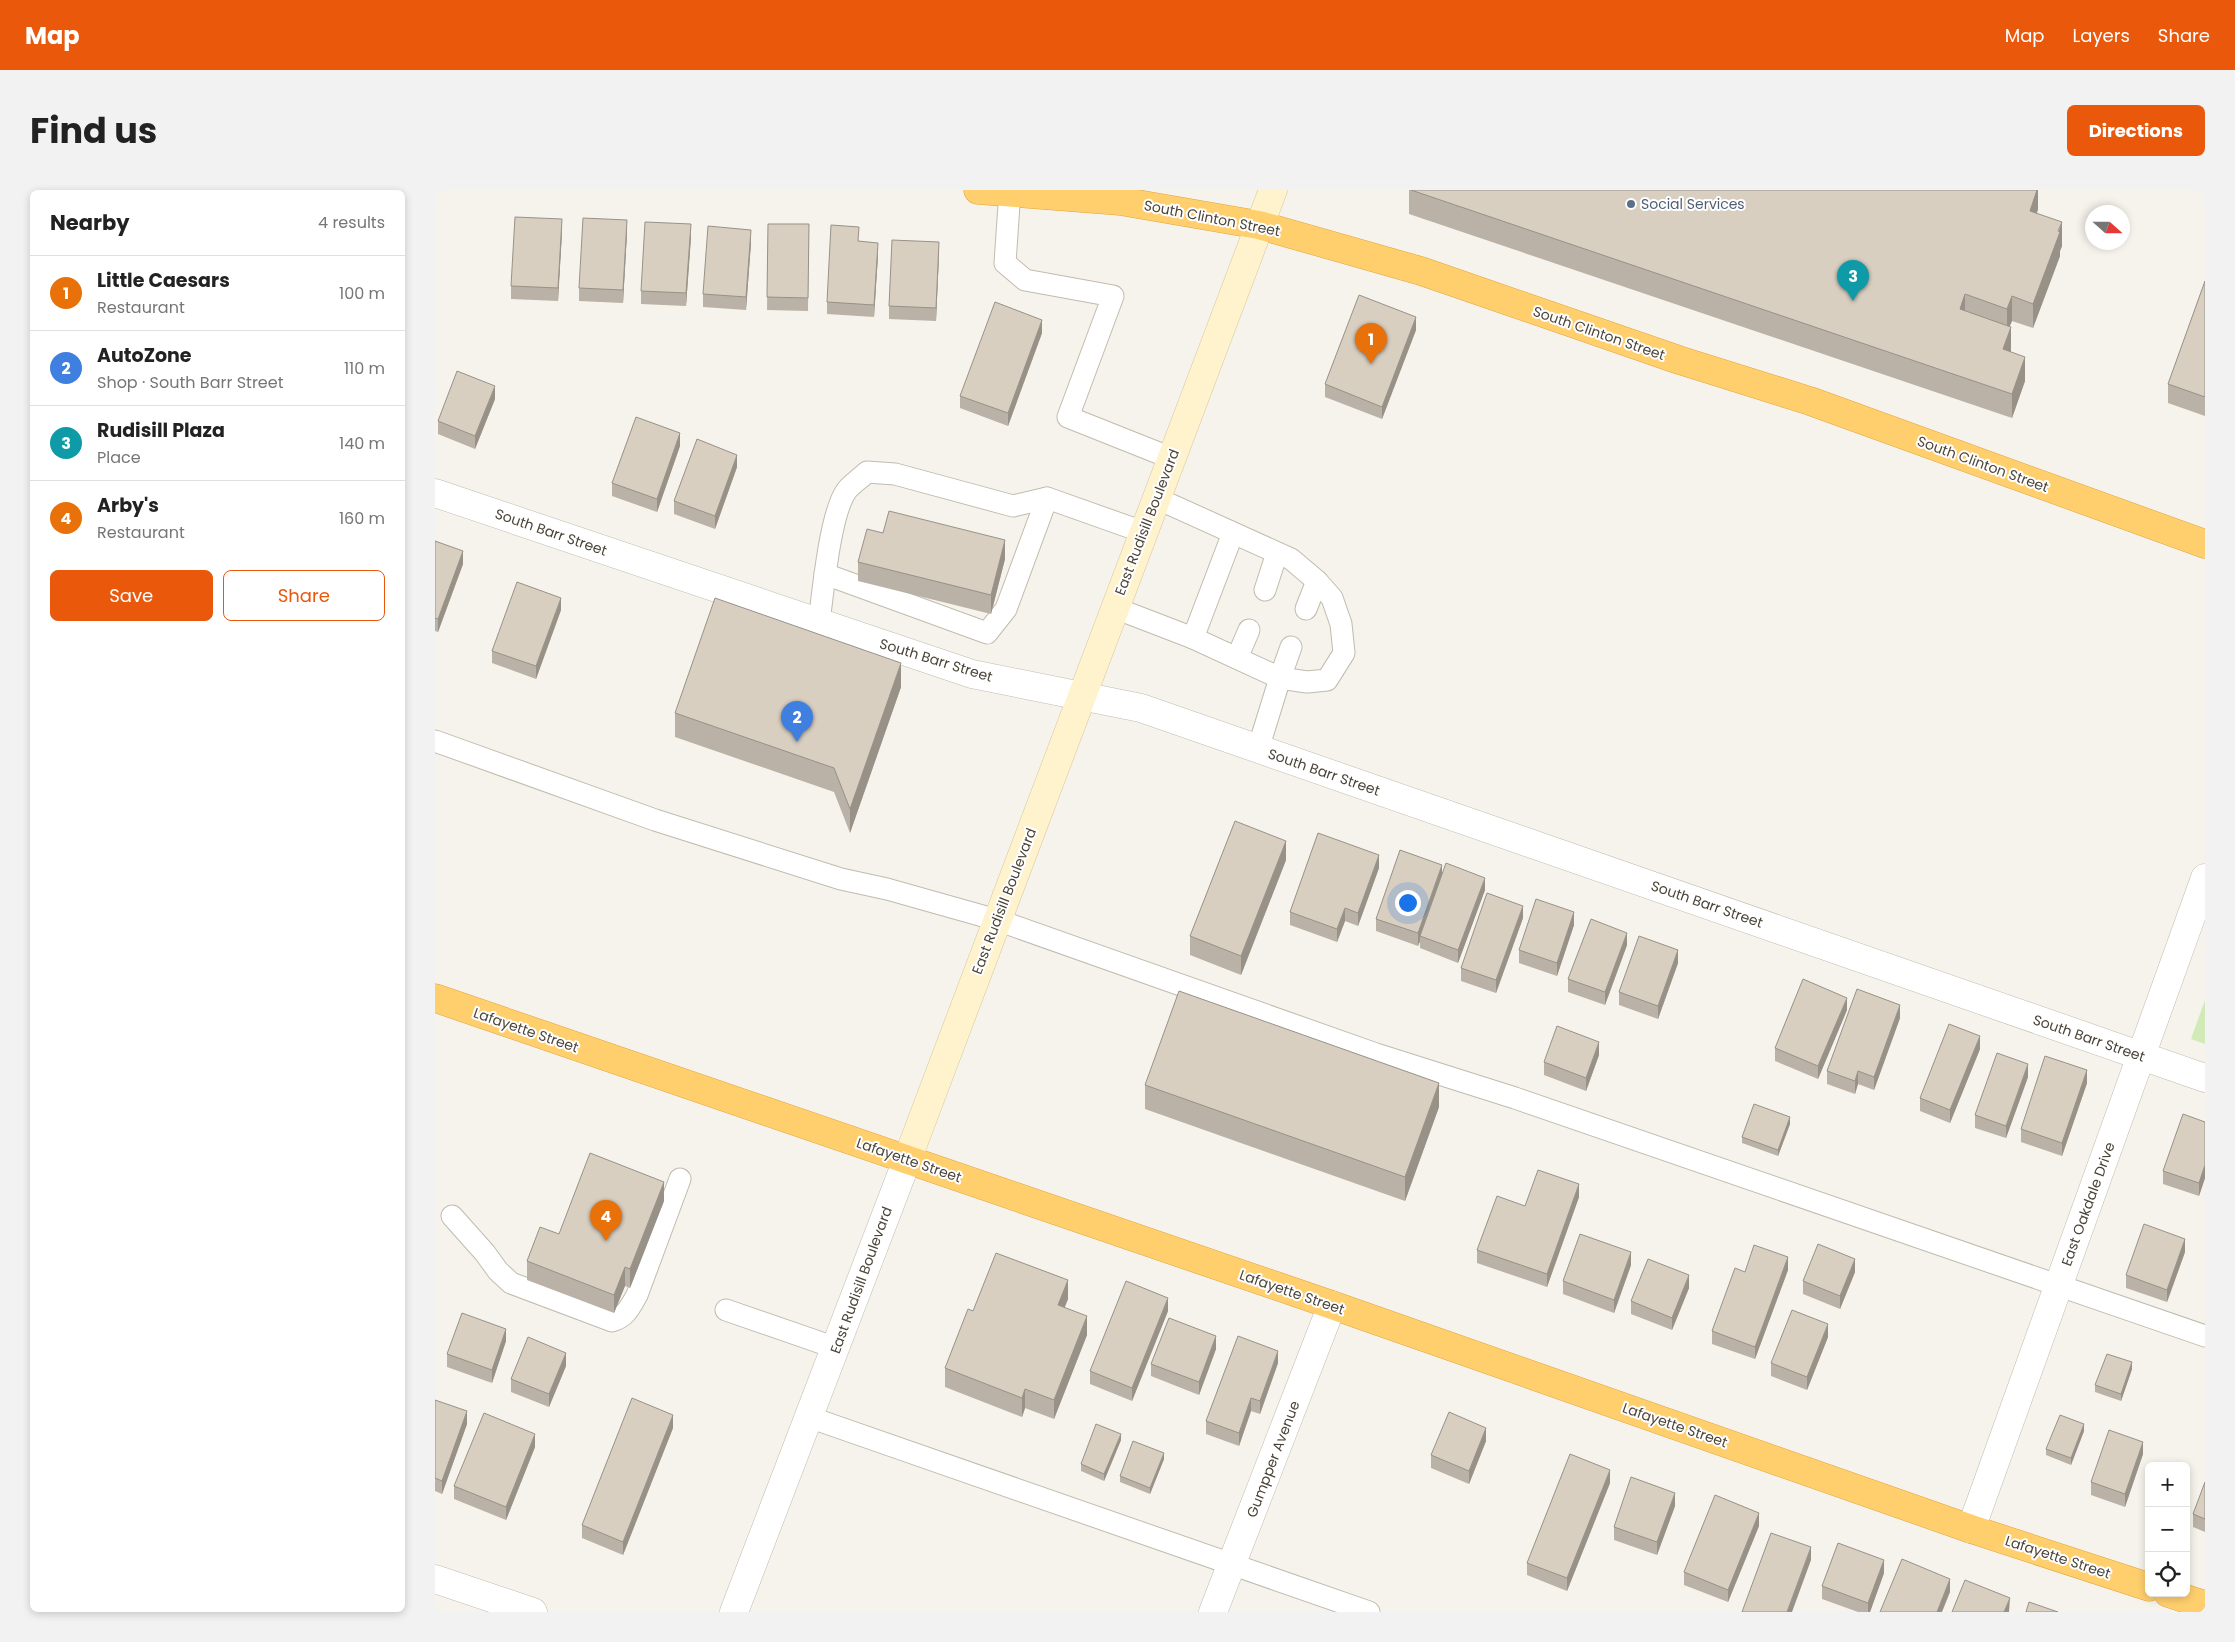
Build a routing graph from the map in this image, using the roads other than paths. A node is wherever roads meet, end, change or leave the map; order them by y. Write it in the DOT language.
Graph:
graph roads {
  1 [pos="977,190"];
  2 [pos="1273,190"];
  3 [pos="1010,192"];
  4 [pos="1259,225"];
  5 [pos="1171,458"];
  6 [pos="435,493"];
  7 [pos="1047,498"];
  8 [pos="1156,498"];
  9 [pos="1143,532"];
  10 [pos="1233,533"];
  11 [pos="2205,544"];
  12 [pos="1277,553"];
  13 [pos="825,574"];
  14 [pos="1317,581"];
  15 [pos="1265,590"];
  16 [pos="1115,608"];
  17 [pos="1306,609"];
  18 [pos="819,622"];
  19 [pos="1249,630"];
  20 [pos="1193,638"];
  21 [pos="1291,646"];
  22 [pos="1237,658"];
  23 [pos="1280,678"];
  24 [pos="1081,697"];
  25 [pos="435,741"];
  26 [pos="1258,749"];
  27 [pos="2205,878"];
  28 [pos="997,920"];
  29 [pos="435,998"];
  30 [pos="2141,1056"];
  31 [pos="2205,1078"];
  32 [pos="907,1160"];
  33 [pos="680,1179"];
  34 [pos="452,1216"];
  35 [pos="2059,1286"];
  36 [pos="1332,1305"];
  37 [pos="726,1310"];
  38 [pos="2205,1336"];
  39 [pos="836,1348"];
  40 [pos="809,1418"];
  41 [pos="1971,1529"];
  42 [pos="1232,1565"];
  43 [pos="435,1579"];
  44 [pos="2145,1586"];
  45 [pos="2179,1597"];
  46 [pos="2205,1606"];
  47 [pos="533,1612"];
  48 [pos="734,1612"];
  49 [pos="1213,1612"];
  50 [pos="1369,1612"];
  1 -- 3 [label="highway, South Clinton Street"];
  2 -- 4 [label="street, East Rudisill Boulevard"];
  3 -- 4 [label="highway, South Clinton Street"];
  3 -- 5 [label="lane"];
  4 -- 5 [label="street, East Rudisill Boulevard"];
  4 -- 11 [label="highway, South Clinton Street"];
  5 -- 8 [label="street, East Rudisill Boulevard"];
  6 -- 18 [label="street, South Barr Street"];
  7 -- 9 [label="lane"];
  7 -- 13 [label="lane"];
  7 -- 13 [label="lane"];
  8 -- 9 [label="street, East Rudisill Boulevard"];
  8 -- 10 [label="lane"];
  9 -- 16 [label="street, East Rudisill Boulevard"];
  10 -- 12 [label="lane"];
  10 -- 20 [label="lane"];
  12 -- 14 [label="lane"];
  12 -- 15 [label="lane"];
  13 -- 18 [label="lane"];
  14 -- 17 [label="lane"];
  14 -- 23 [label="lane"];
  16 -- 20 [label="lane"];
  16 -- 24 [label="street, East Rudisill Boulevard"];
  18 -- 24 [label="street, South Barr Street"];
  19 -- 22 [label="lane"];
  20 -- 22 [label="lane"];
  21 -- 23 [label="lane"];
  22 -- 23 [label="lane"];
  23 -- 26 [label="lane"];
  24 -- 26 [label="street, South Barr Street"];
  24 -- 28 [label="street, East Rudisill Boulevard"];
  25 -- 28 [label="lane"];
  26 -- 30 [label="street, South Barr Street"];
  27 -- 30 [label="street, East Oakdale Drive"];
  28 -- 32 [label="street, East Rudisill Boulevard"];
  28 -- 35 [label="lane"];
  29 -- 32 [label="highway, Lafayette Street"];
  30 -- 31 [label="street, South Barr Street"];
  30 -- 35 [label="street, East Oakdale Drive"];
  32 -- 36 [label="highway, Lafayette Street"];
  32 -- 39 [label="street, East Rudisill Boulevard"];
  33 -- 34 [label="lane"];
  35 -- 38 [label="lane"];
  35 -- 41 [label="street, East Oakdale Drive"];
  36 -- 41 [label="highway, Lafayette Street"];
  36 -- 42 [label="street, Gumpper Avenue"];
  37 -- 39 [label="lane"];
  39 -- 40 [label="street, East Rudisill Boulevard"];
  40 -- 42 [label="lane"];
  40 -- 48 [label="street, East Rudisill Boulevard"];
  41 -- 44 [label="highway, Lafayette Street"];
  42 -- 49 [label="street, Gumpper Avenue"];
  42 -- 50 [label="lane"];
  43 -- 47 [label="street"];
  45 -- 46 [label="highway"];
}
